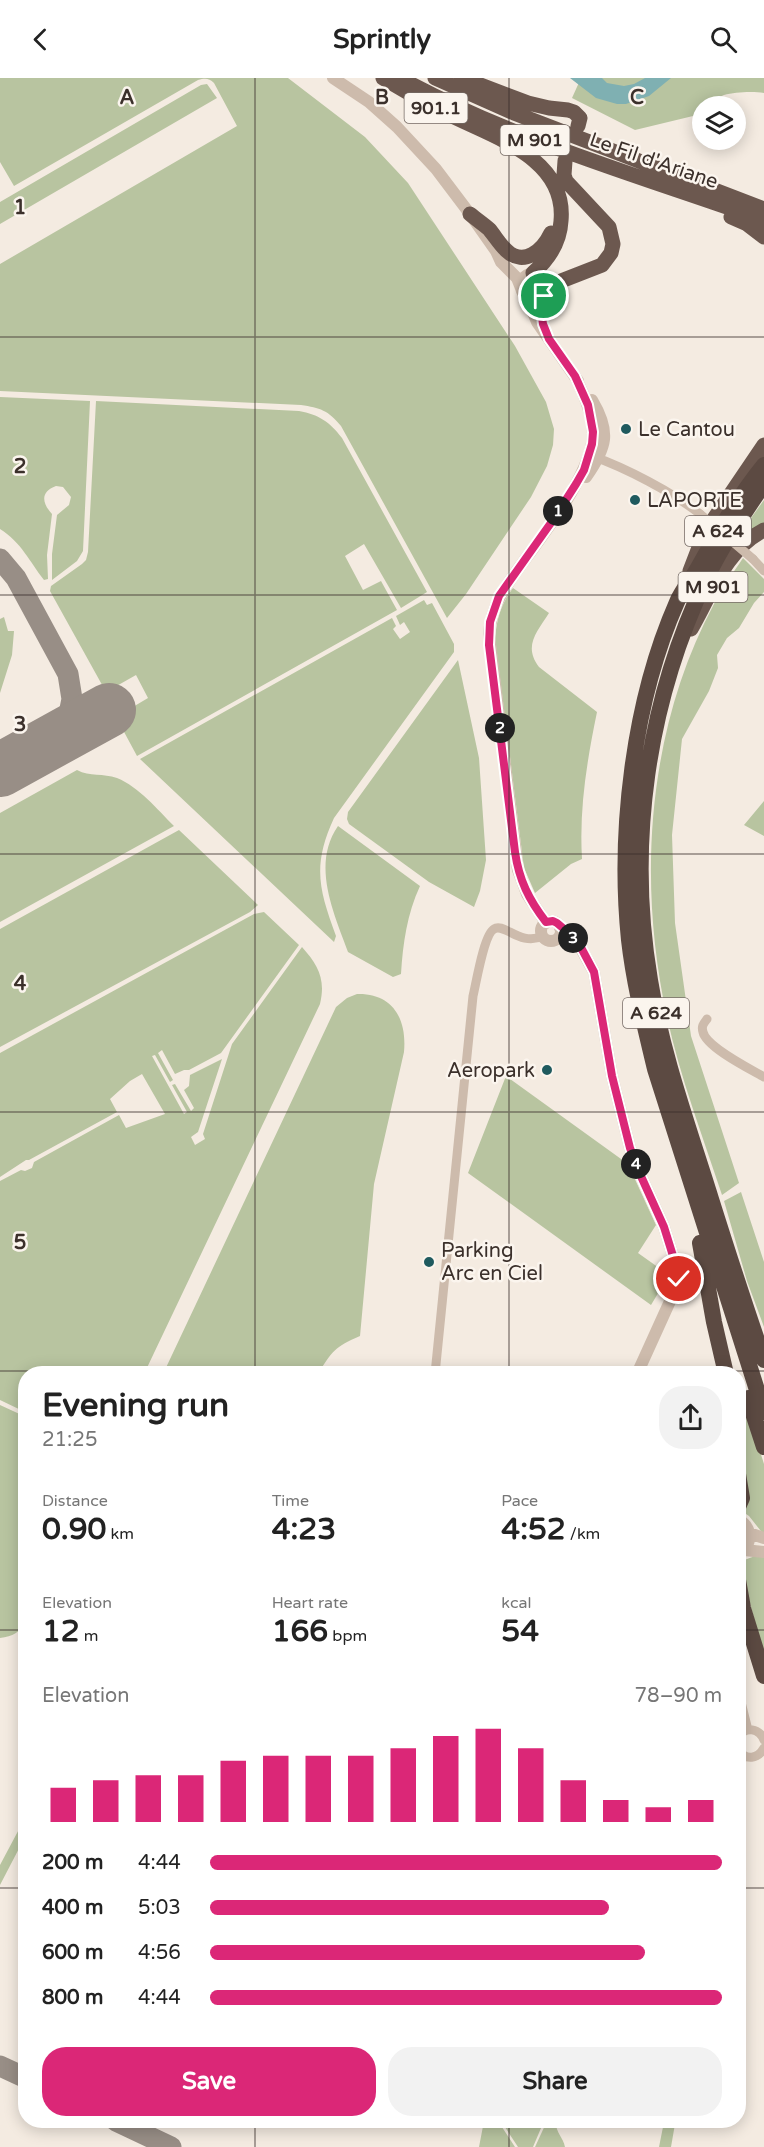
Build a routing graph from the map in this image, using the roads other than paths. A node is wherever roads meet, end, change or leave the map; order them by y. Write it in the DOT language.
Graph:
graph roads {
  1 [pos="333,78"];
  2 [pos="344,78"];
  3 [pos="384,78"];
  4 [pos="400,78"];
  5 [pos="435,78"];
  6 [pos="462,78"];
  7 [pos="578,126"];
  8 [pos="565,161"];
  9 [pos="543,167"];
  10 [pos="436,169"];
  11 [pos="715,189"];
  12 [pos="675,190"];
  13 [pos="764,201"];
  14 [pos="764,209"];
  15 [pos="470,214"];
  16 [pos="764,220"];
  17 [pos="764,237"];
  18 [pos="496,251"];
  19 [pos="535,274"];
  20 [pos="573,276"];
  21 [pos="523,292"];
  22 [pos="545,294"];
  23 [pos="549,339"];
  24 [pos="764,445"];
  25 [pos="594,457"];
  26 [pos="764,465"];
  27 [pos="764,484"];
  28 [pos="764,530"];
  29 [pos="764,571"];
  30 [pos="678,600"];
  31 [pos="677,655"];
  32 [pos="546,922"];
  33 [pos="559,933"];
  34 [pos="543,936"];
  35 [pos="707,1019"];
  36 [pos="764,1077"];
  37 [pos="677,1140"];
  38 [pos="700,1243"];
  39 [pos="764,1360"];
  40 [pos="436,1366"];
  41 [pos="641,1366"];
  42 [pos="724,1366"];
  43 [pos="738,1366"];
  44 [pos="746,1392"];
  45 [pos="764,1412"];
  46 [pos="764,1448"];
  47 [pos="746,1527"];
  48 [pos="750,1533"];
  49 [pos="764,1538"];
  50 [pos="746,1544"];
  51 [pos="746,1552"];
  52 [pos="764,1552"];
  53 [pos="746,1619"];
  54 [pos="764,1676"];
  55 [pos="746,1722"];
  56 [pos="748,1730"];
  57 [pos="764,1740"];
  58 [pos="763,1751"];
  59 [pos="746,1756"];
  1 -- 10 [label="street"];
  2 -- 10 [label="street"];
  3 -- 9 [label="highway, 901.1"];
  4 -- 12 [label="highway, Le Fil d'Ariane / M 901"];
  5 -- 11 [label="highway, Le Fil d'Ariane / M 901"];
  6 -- 7 [label="highway"];
  8 -- 20 [label="highway"];
  9 -- 15 [label="highway"];
  9 -- 19 [label="highway"];
  10 -- 15 [label="street"];
  11 -- 13 [label="highway, M 901"];
  11 -- 14 [label="highway, Le Fil d'Ariane / M 901"];
  12 -- 16 [label="highway, Le Fil d'Ariane / M 901"];
  12 -- 17 [label="highway"];
  15 -- 18 [label="street"];
  18 -- 19 [label="street"];
  18 -- 21 [label="street"];
  19 -- 20 [label="highway"];
  19 -- 21 [label="street"];
  19 -- 22 [label="street"];
  20 -- 22 [label="highway"];
  21 -- 22 [label="street"];
  21 -- 23 [label="street"];
  22 -- 23 [label="street"];
  23 -- 25 [label="street"];
  24 -- 30 [label="highway, A 624"];
  25 -- 29 [label="street, bridge"];
  25 -- 32 [label="street"];
  26 -- 30 [label="highway, A 624"];
  27 -- 31 [label="highway, A 624"];
  28 -- 31 [label="highway, M 901"];
  30 -- 37 [label="highway, A 624"];
  31 -- 39 [label="highway, A 624"];
  32 -- 33 [label="street"];
  32 -- 34 [label="street"];
  33 -- 34 [label="street"];
  33 -- 41 [label="street"];
  34 -- 40 [label="street"];
  35 -- 36 [label="street"];
  37 -- 38 [label="highway"];
  37 -- 45 [label="highway, A 624"];
  38 -- 42 [label="highway"];
  38 -- 43 [label="highway"];
  44 -- 46 [label="highway"];
  47 -- 48 [label="street"];
  48 -- 49 [label="street"];
  48 -- 50 [label="street"];
  51 -- 52 [label="street"];
  53 -- 54 [label="highway"];
  55 -- 56 [label="street"];
  56 -- 57 [label="street"];
  58 -- 59 [label="street"];
}
